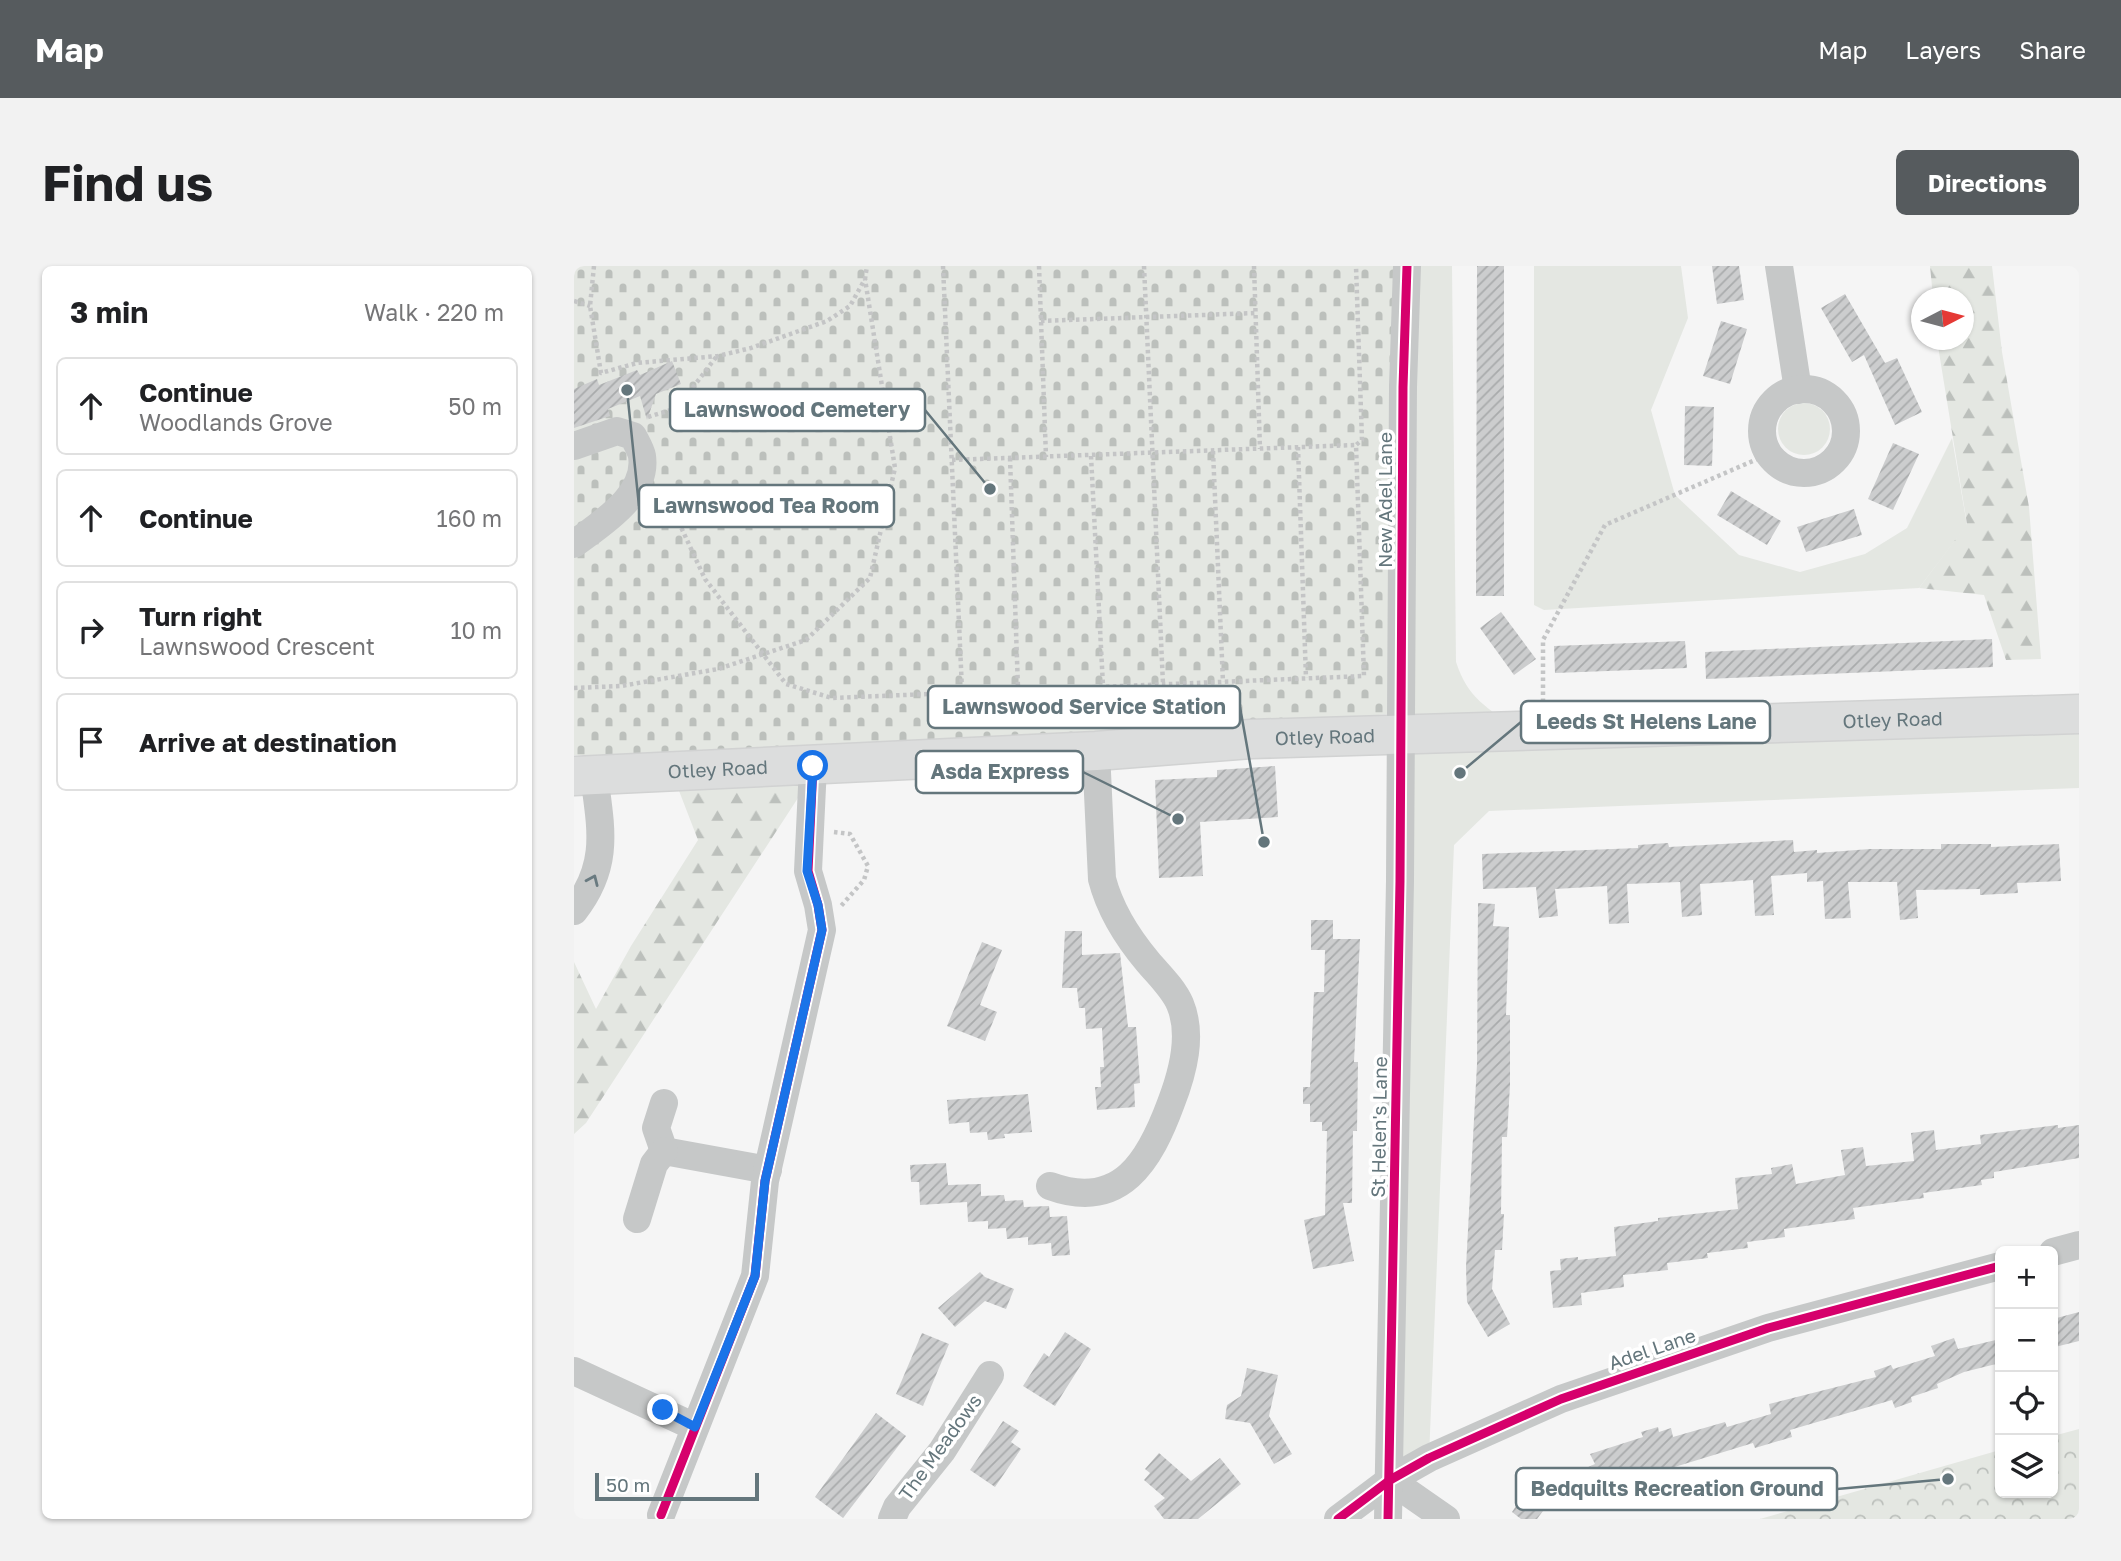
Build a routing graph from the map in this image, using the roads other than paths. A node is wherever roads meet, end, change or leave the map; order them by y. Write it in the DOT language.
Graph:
graph roads {
  1 [pos="1407,266"];
  2 [pos="1779,266"];
  3 [pos="1798,390"];
  4 [pos="574,446"];
  5 [pos="574,544"];
  6 [pos="2079,714"];
  7 [pos="1402,735"];
  8 [pos="1096,751"];
  9 [pos="813,766"];
  10 [pos="584,775"];
  11 [pos="574,911"];
  12 [pos="664,1103"];
  13 [pos="664,1151"];
  14 [pos="768,1170"];
  15 [pos="1050,1186"];
  16 [pos="637,1219"];
  17 [pos="2079,1245"];
  18 [pos="2058,1251"];
  19 [pos="1995,1267"];
  20 [pos="574,1371"];
  21 [pos="990,1375"];
  22 [pos="695,1427"];
  23 [pos="1390,1480"];
  24 [pos="661,1515"];
  25 [pos="892,1519"];
  26 [pos="1338,1519"];
  27 [pos="1388,1519"];
  28 [pos="1446,1519"];
  1 -- 7 [label="street, New Adel Lane"];
  2 -- 3 [label="street"];
  3 -- 3 [label="street"];
  4 -- 5 [label="street"];
  6 -- 7 [label="highway, Otley Road"];
  7 -- 8 [label="highway, Otley Road"];
  7 -- 23 [label="street, St Helen's Lane"];
  8 -- 9 [label="highway, Otley Road"];
  8 -- 15 [label="street"];
  9 -- 10 [label="highway, Otley Road"];
  9 -- 14 [label="street"];
  11 -- 10 [label="street, one-way"];
  12 -- 13 [label="street"];
  13 -- 14 [label="street"];
  13 -- 16 [label="street"];
  14 -- 22 [label="street"];
  17 -- 18 [label="street"];
  19 -- 23 [label="street, Adel Lane"];
  20 -- 22 [label="street"];
  21 -- 25 [label="street, The Meadows"];
  22 -- 24 [label="street"];
  23 -- 26 [label="street, Adel Lane"];
  23 -- 27 [label="street, St Helen's Lane"];
  23 -- 28 [label="street"];
}
